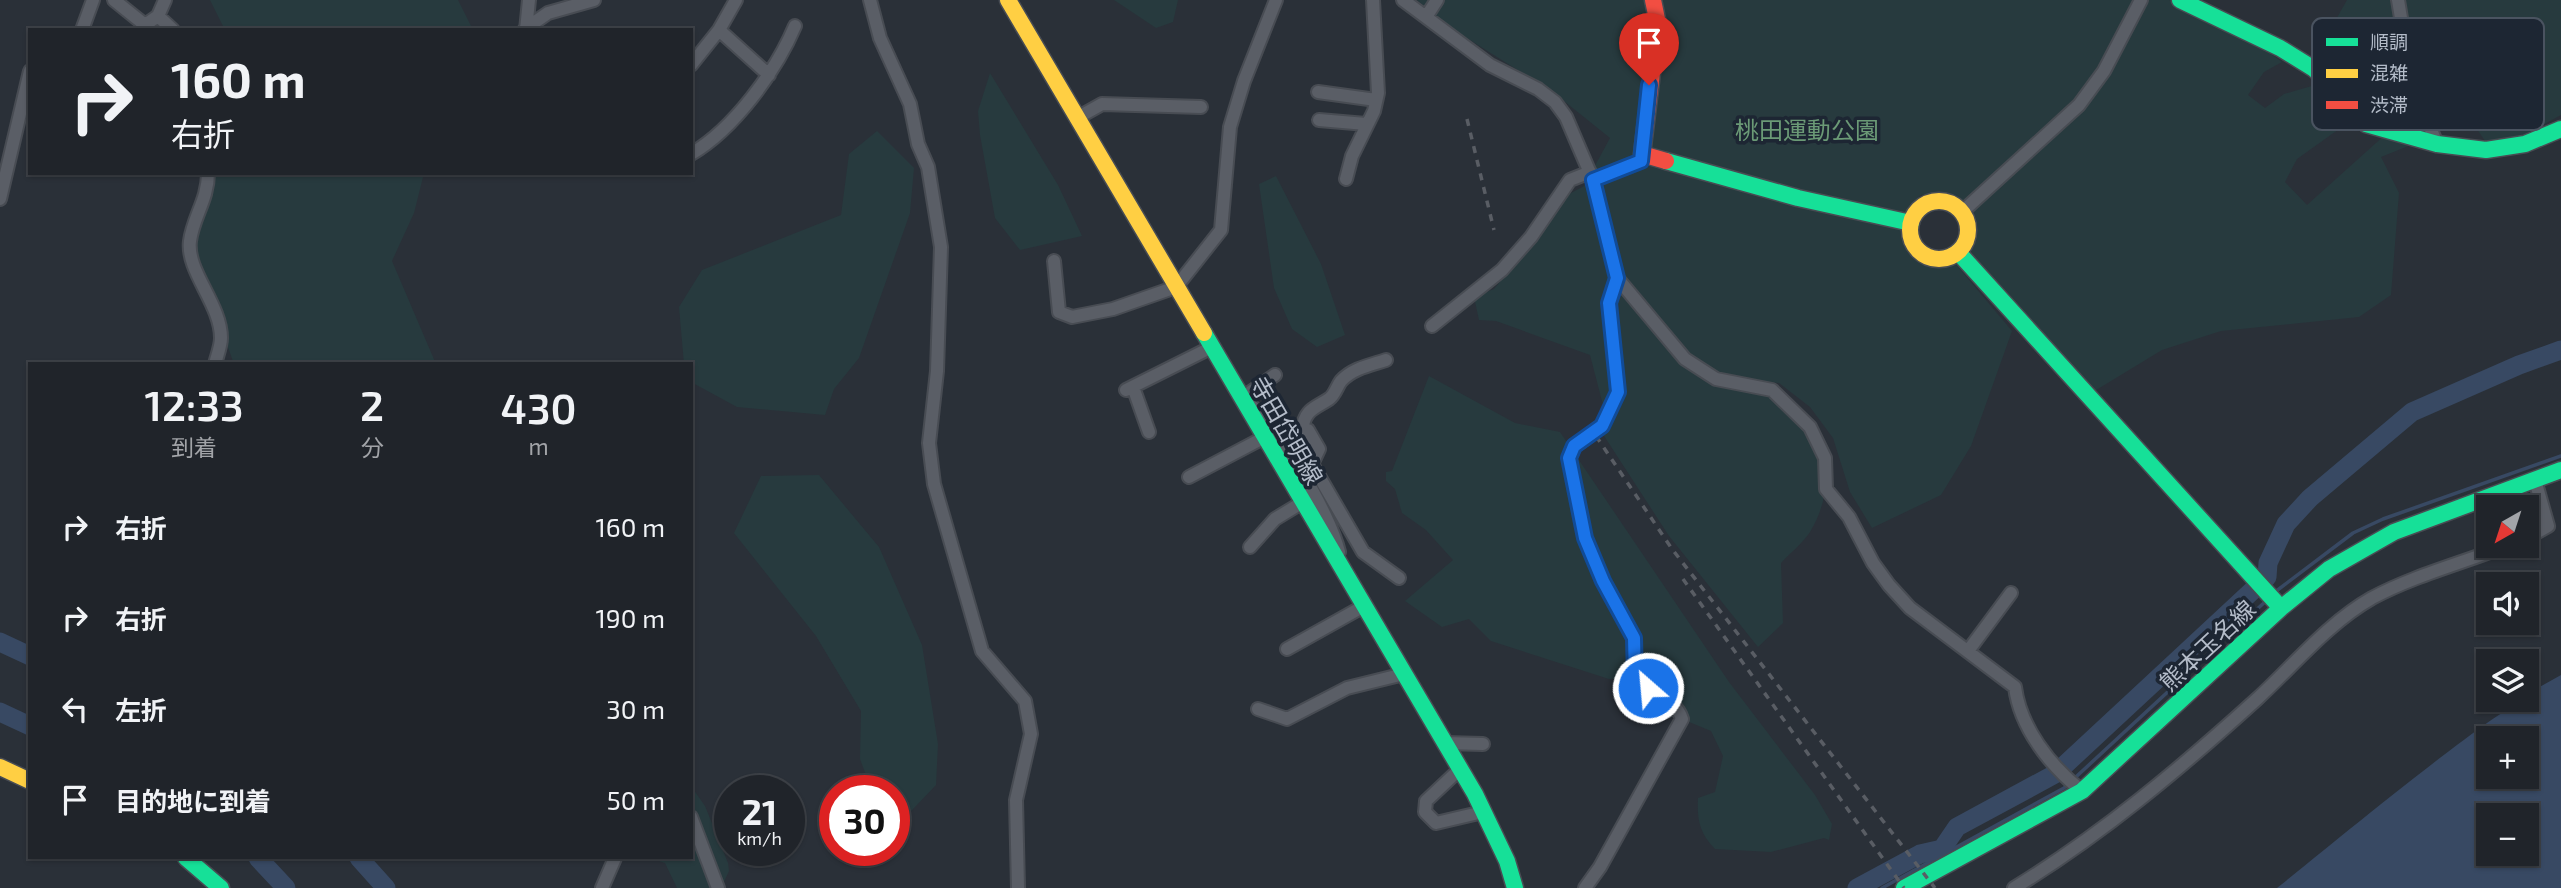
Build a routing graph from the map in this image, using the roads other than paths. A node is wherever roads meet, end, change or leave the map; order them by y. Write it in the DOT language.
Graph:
graph roads {
  1 [pos="93,0"];
  2 [pos="114,0"];
  3 [pos="164,0"];
  4 [pos="529,0"];
  5 [pos="594,0"];
  6 [pos="736,0"];
  7 [pos="870,0"];
  8 [pos="1008,0"];
  9 [pos="1276,0"];
  10 [pos="1373,0"];
  11 [pos="1403,0"];
  12 [pos="1437,0"];
  13 [pos="1653,0"];
  14 [pos="2141,0"];
  15 [pos="2180,0"];
  16 [pos="2398,0"];
  17 [pos="158,16"];
  18 [pos="1426,18"];
  19 [pos="2401,18"];
  20 [pos="795,26"];
  21 [pos="83,28"];
  22 [pos="171,28"];
  23 [pos="526,28"];
  24 [pos="527,28"];
  25 [pos="719,30"];
  26 [pos="693,62"];
  27 [pos="2312,68"];
  28 [pos="769,75"];
  29 [pos="28,80"];
  30 [pos="1318,92"];
  31 [pos="1376,100"];
  32 [pos="1201,107"];
  33 [pos="1077,118"];
  34 [pos="1319,120"];
  35 [pos="1366,124"];
  36 [pos="2561,129"];
  37 [pos="2387,130"];
  38 [pos="2431,130"];
  39 [pos="2437,144"];
  40 [pos="693,152"];
  41 [pos="1642,154"];
  42 [pos="208,175"];
  43 [pos="1591,176"];
  44 [pos="1346,179"];
  45 [pos="0,199"];
  46 [pos="1962,212"];
  47 [pos="1911,223"];
  48 [pos="1958,252"];
  49 [pos="1054,261"];
  50 [pos="1617,278"];
  51 [pos="1177,286"];
  52 [pos="1432,326"];
  53 [pos="1212,347"];
  54 [pos="1386,360"];
  55 [pos="216,362"];
  56 [pos="1275,375"];
  57 [pos="1242,398"];
  58 [pos="1302,429"];
  59 [pos="1149,432"];
  60 [pos="1265,438"];
  61 [pos="1284,446"];
  62 [pos="1311,464"];
  63 [pos="1296,465"];
  64 [pos="2561,470"];
  65 [pos="1189,477"];
  66 [pos="2535,480"];
  67 [pos="1303,502"];
  68 [pos="2539,531"];
  69 [pos="1250,547"];
  70 [pos="2476,558"];
  71 [pos="1343,570"];
  72 [pos="1399,578"];
  73 [pos="2011,593"];
  74 [pos="2274,600"];
  75 [pos="1364,606"];
  76 [pos="1287,649"];
  77 [pos="1968,652"];
  78 [pos="1404,674"];
  79 [pos="1258,709"];
  80 [pos="1445,743"];
  81 [pos="1483,744"];
  82 [pos="0,767"];
  83 [pos="1460,769"];
  84 [pos="28,780"];
  85 [pos="2079,788"];
  86 [pos="1483,812"];
  87 [pos="693,822"];
  88 [pos="187,859"];
  89 [pos="615,859"];
  90 [pos="221,888"];
  91 [pos="602,888"];
  92 [pos="718,888"];
  93 [pos="1018,888"];
  94 [pos="1515,888"];
  95 [pos="1585,888"];
  96 [pos="1904,888"];
  97 [pos="2014,888"];
  1 -- 21 [label="street"];
  2 -- 17 [label="street"];
  3 -- 17 [label="street"];
  4 -- 23 [label="street"];
  5 -- 24 [label="street"];
  6 -- 25 [label="street"];
  7 -- 93 [label="street"];
  8 -- 33 [label="main road, 寺田岱明線"];
  9 -- 51 [label="street"];
  10 -- 31 [label="street"];
  11 -- 18 [label="street"];
  12 -- 18 [label="street"];
  13 -- 41 [label="main road"];
  14 -- 46 [label="street"];
  15 -- 27 [label="main road"];
  16 -- 19 [label="street"];
  17 -- 22 [label="street"];
  18 -- 43 [label="street"];
  20 -- 28 [label="street"];
  25 -- 26 [label="street"];
  25 -- 28 [label="street"];
  28 -- 40 [label="street"];
  29 -- 45 [label="street"];
  30 -- 31 [label="street"];
  31 -- 35 [label="street"];
  32 -- 33 [label="street"];
  33 -- 51 [label="main road, 寺田岱明線"];
  34 -- 35 [label="street"];
  35 -- 44 [label="street"];
  36 -- 39 [label="main road"];
  37 -- 39 [label="main road"];
  38 -- 39 [label="street"];
  41 -- 43 [label="street"];
  41 -- 47 [label="main road"];
  42 -- 55 [label="street"];
  43 -- 50 [label="street"];
  43 -- 52 [label="street"];
  46 -- 47 [label="main road"];
  46 -- 48 [label="main road"];
  47 -- 48 [label="main road"];
  48 -- 74 [label="main road"];
  49 -- 51 [label="street"];
  50 -- 77 [label="street"];
  50 -- 95 [label="street"];
  51 -- 53 [label="main road, 寺田岱明線"];
  53 -- 57 [label="main road, 寺田岱明線"];
  53 -- 59 [label="street"];
  54 -- 58 [label="street"];
  56 -- 57 [label="street"];
  57 -- 60 [label="main road, 寺田岱明線"];
  57 -- 61 [label="street"];
  58 -- 61 [label="street"];
  58 -- 62 [label="street"];
  60 -- 65 [label="street"];
  60 -- 67 [label="main road, 寺田岱明線"];
  61 -- 63 [label="street"];
  62 -- 63 [label="street"];
  62 -- 72 [label="street"];
  63 -- 71 [label="street"];
  64 -- 66 [label="main road, 熊本玉名線"];
  66 -- 68 [label="street"];
  66 -- 74 [label="main road, 熊本玉名線"];
  67 -- 69 [label="street"];
  67 -- 71 [label="main road, 寺田岱明線"];
  70 -- 97 [label="street"];
  71 -- 75 [label="main road, 寺田岱明線"];
  73 -- 77 [label="street"];
  74 -- 85 [label="main road, 熊本玉名線"];
  75 -- 76 [label="street"];
  75 -- 78 [label="main road, 寺田岱明線"];
  77 -- 85 [label="street"];
  78 -- 79 [label="street"];
  78 -- 80 [label="main road, 寺田岱明線"];
  80 -- 81 [label="street"];
  80 -- 83 [label="main road, 寺田岱明線"];
  82 -- 84 [label="main road"];
  83 -- 86 [label="main road, 寺田岱明線"];
  83 -- 86 [label="street"];
  85 -- 96 [label="main road, 熊本玉名線"];
  86 -- 94 [label="main road, 寺田岱明線"];
  87 -- 92 [label="street"];
  88 -- 90 [label="main road"];
  89 -- 91 [label="street"];
}
